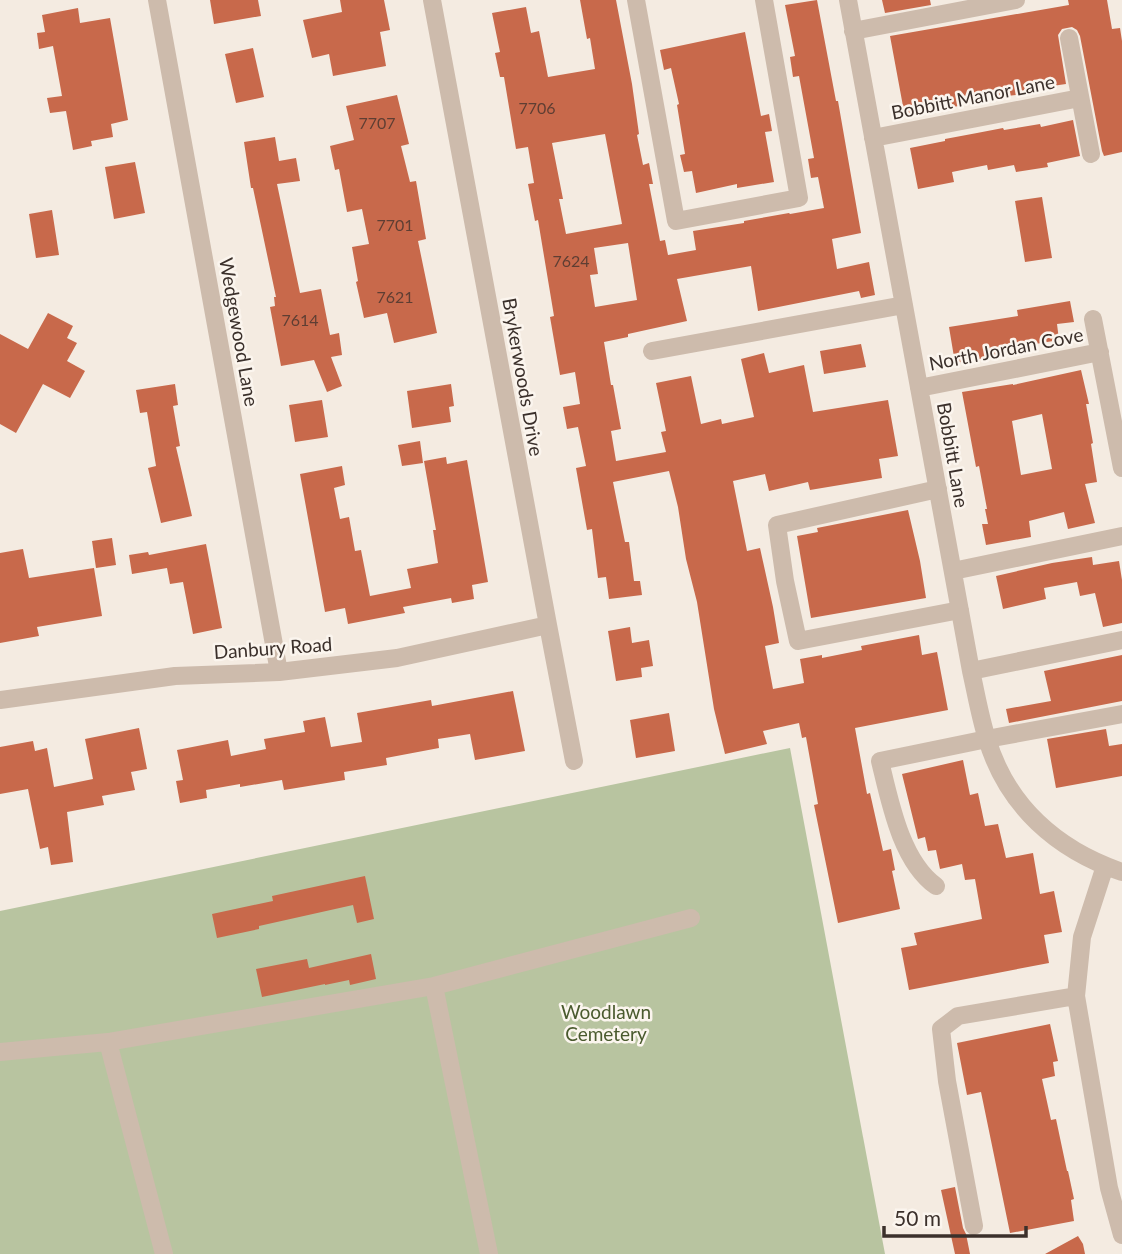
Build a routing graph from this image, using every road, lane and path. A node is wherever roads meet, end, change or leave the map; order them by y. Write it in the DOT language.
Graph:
graph roads {
  1 [pos="157,0"];
  2 [pos="432,0"];
  3 [pos="636,0"];
  4 [pos="764,0"];
  5 [pos="848,0"];
  6 [pos="1016,0"];
  7 [pos="853,31"];
  8 [pos="1069,38"];
  9 [pos="1080,98"];
  10 [pos="873,138"];
  11 [pos="1091,154"];
  12 [pos="904,305"];
  13 [pos="1093,318"];
  14 [pos="652,351"];
  15 [pos="1100,352"];
  16 [pos="919,388"];
  17 [pos="1122,468"];
  18 [pos="938,489"];
  19 [pos="1122,536"];
  20 [pos="953,571"];
  21 [pos="960,610"];
  22 [pos="548,625"];
  23 [pos="1122,640"];
  24 [pos="971,671"];
  25 [pos="279,672"];
  26 [pos="0,700"];
  27 [pos="1122,714"];
  28 [pos="987,739"];
  29 [pos="574,761"];
  30 [pos="1114,869"];
  31 [pos="936,886"];
  32 [pos="691,918"];
  33 [pos="434,986"];
  34 [pos="1076,996"];
  35 [pos="108,1042"];
  36 [pos="0,1052"];
  37 [pos="1116,1187"];
  38 [pos="974,1226"];
  39 [pos="1122,1236"];
  40 [pos="164,1254"];
  41 [pos="489,1254"];
  1 -- 25 [label="street, Wedgewood Lane"];
  2 -- 22 [label="street, Brykerwoods Drive"];
  3 -- 4 [label="street"];
  5 -- 7 [label="street, Bobbitt Lane"];
  6 -- 7 [label="street"];
  7 -- 10 [label="street, Bobbitt Lane"];
  8 -- 9 [label="street"];
  9 -- 10 [label="street, Bobbitt Manor Lane"];
  9 -- 11 [label="street"];
  10 -- 12 [label="street, Bobbitt Lane"];
  12 -- 14 [label="street"];
  12 -- 16 [label="street, Bobbitt Lane"];
  13 -- 15 [label="street"];
  15 -- 16 [label="street, North Jordan Cove"];
  15 -- 17 [label="street"];
  16 -- 18 [label="street, Bobbitt Lane"];
  18 -- 20 [label="street, Bobbitt Lane"];
  18 -- 21 [label="street"];
  19 -- 20 [label="street"];
  20 -- 21 [label="street, Bobbitt Lane"];
  21 -- 24 [label="street, Bobbitt Lane"];
  22 -- 25 [label="street, Danbury Road"];
  22 -- 29 [label="street, Brykerwoods Drive"];
  23 -- 24 [label="street"];
  24 -- 28 [label="street, Bobbitt Lane"];
  25 -- 26 [label="street, Danbury Road"];
  27 -- 28 [label="street"];
  28 -- 30 [label="street, Bobbitt Lane"];
  28 -- 31 [label="street"];
  30 -- 34 [label="street"];
  32 -- 33 [label="street"];
  33 -- 35 [label="street"];
  33 -- 41 [label="street"];
  34 -- 37 [label="street"];
  34 -- 38 [label="street"];
  35 -- 36 [label="street"];
  35 -- 40 [label="street"];
  37 -- 39 [label="street"];
}
